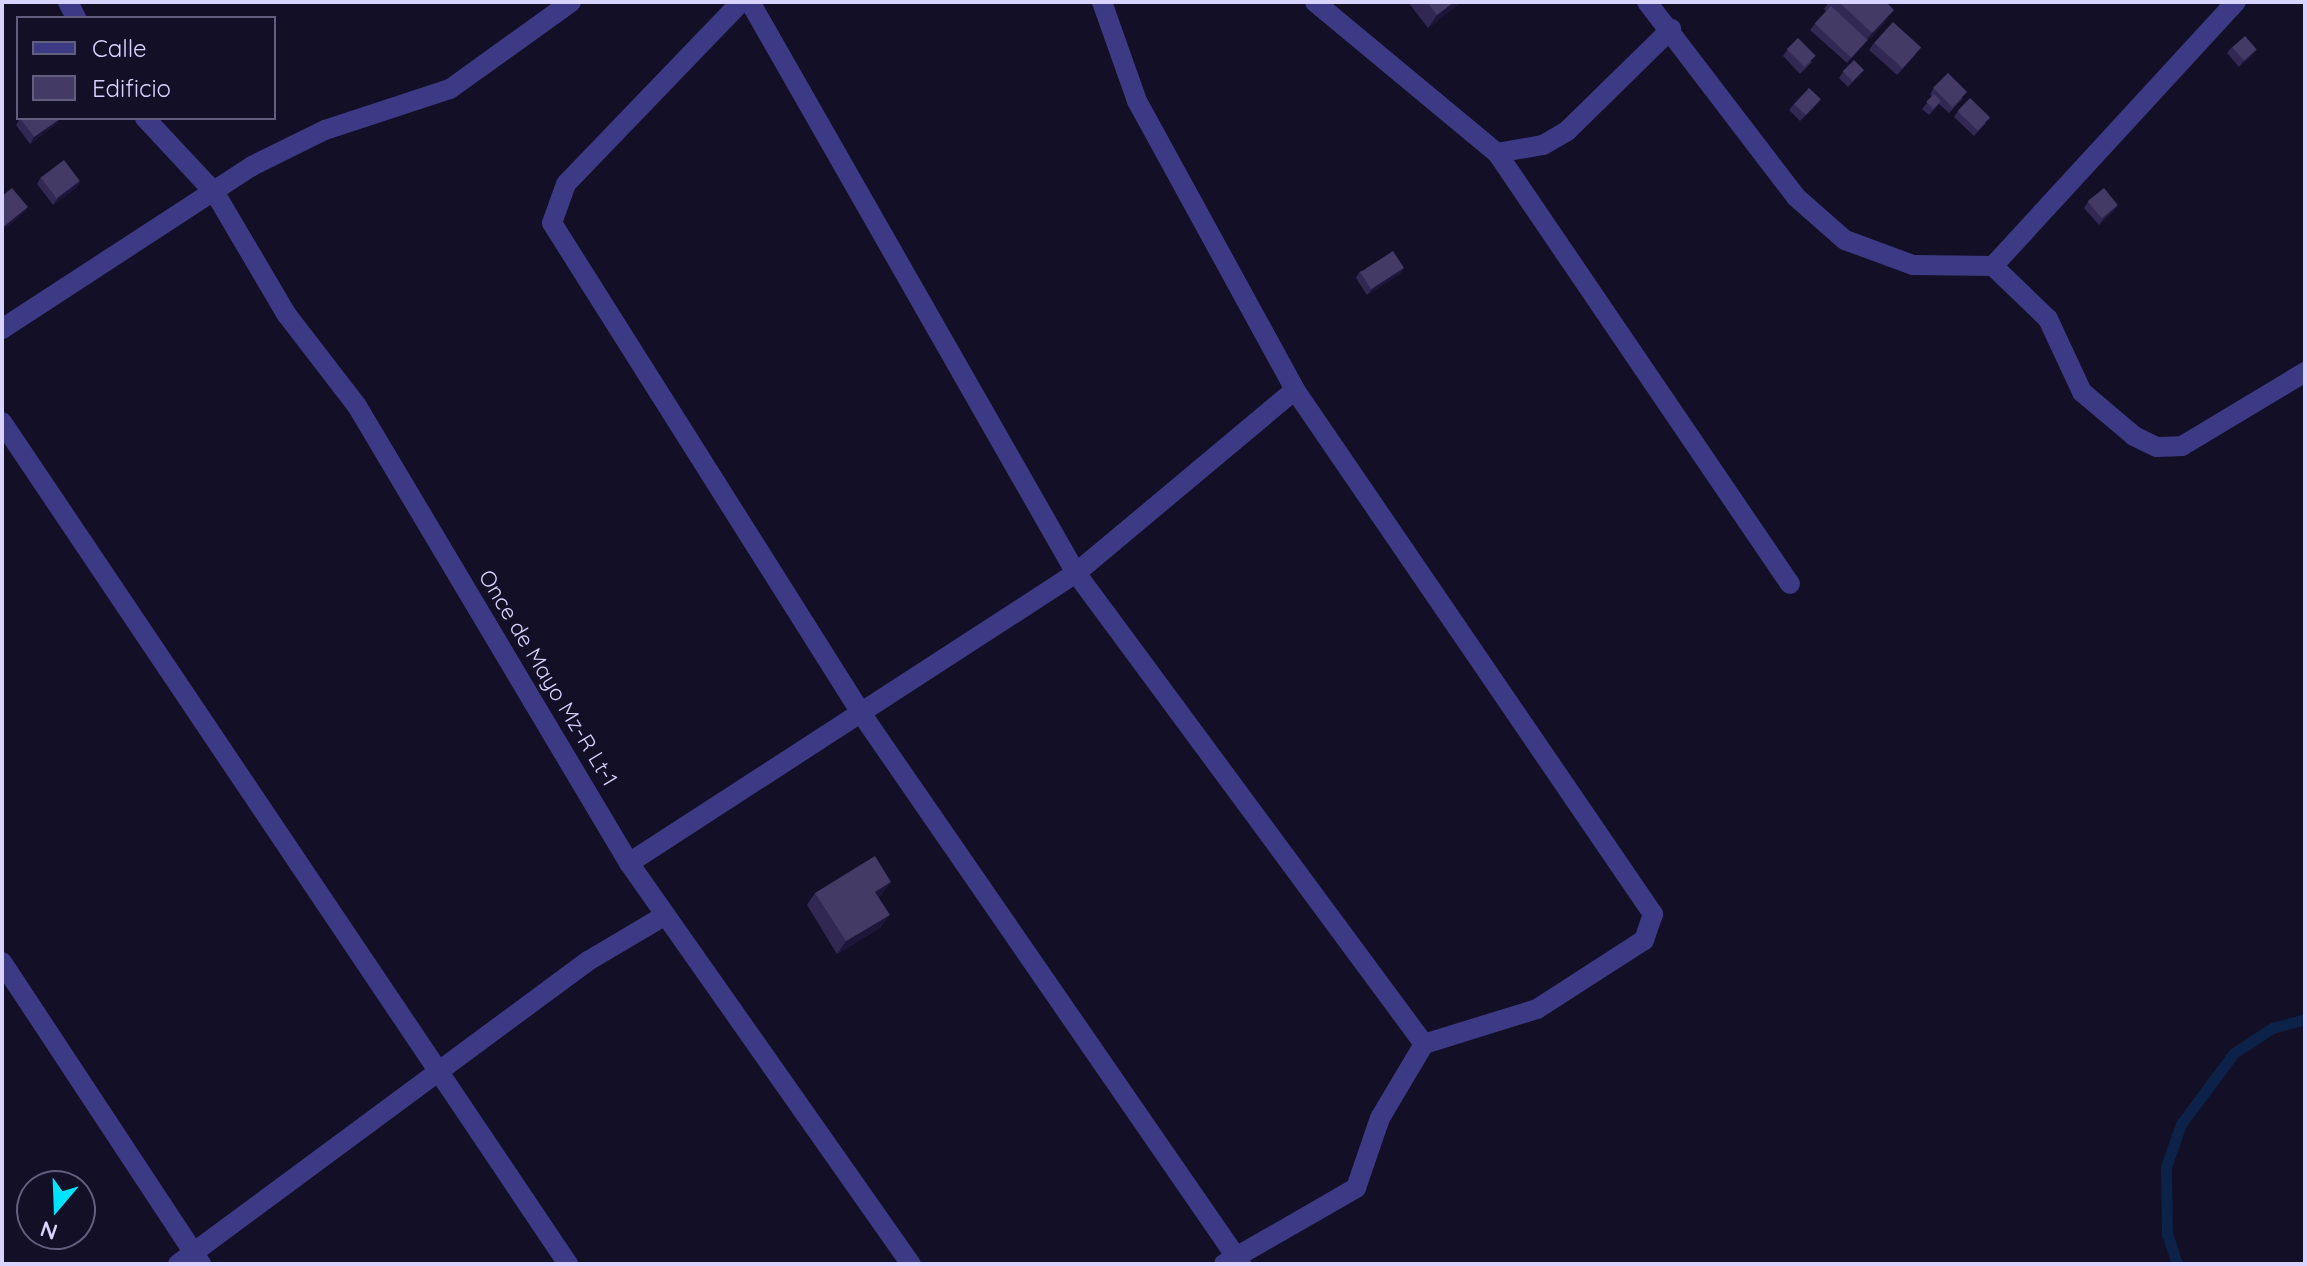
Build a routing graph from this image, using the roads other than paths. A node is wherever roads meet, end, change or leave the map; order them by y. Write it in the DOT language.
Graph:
graph roads {
  1 [pos="571,2"];
  2 [pos="741,2"];
  3 [pos="750,2"];
  4 [pos="1102,2"];
  5 [pos="1315,2"];
  6 [pos="1647,2"];
  7 [pos="2236,2"];
  8 [pos="1671,29"];
  9 [pos="147,120"];
  10 [pos="1497,153"];
  11 [pos="215,193"];
  12 [pos="1993,266"];
  13 [pos="2,329"];
  14 [pos="2305,372"];
  15 [pos="1295,390"];
  16 [pos="2,422"];
  17 [pos="1076,573"];
  18 [pos="1790,584"];
  19 [pos="863,716"];
  20 [pos="629,863"];
  21 [pos="664,916"];
  22 [pos="2,962"];
  23 [pos="1424,1044"];
  24 [pos="441,1072"];
  25 [pos="191,1260"];
  26 [pos="1233,1261"];
  27 [pos="568,1264"];
  28 [pos="911,1264"];
  1 -- 11 [label="street"];
  2 -- 19 [label="street"];
  3 -- 17 [label="street"];
  4 -- 15 [label="street"];
  5 -- 10 [label="street"];
  6 -- 8 [label="street"];
  7 -- 12 [label="street"];
  8 -- 10 [label="street"];
  8 -- 12 [label="street"];
  9 -- 11 [label="street, Once de Mayo Mz-R Lt-1"];
  10 -- 18 [label="street"];
  11 -- 13 [label="street"];
  11 -- 20 [label="street, Once de Mayo Mz-R Lt-1"];
  12 -- 14 [label="street"];
  15 -- 17 [label="street"];
  15 -- 23 [label="street"];
  16 -- 24 [label="street"];
  17 -- 19 [label="street"];
  17 -- 23 [label="street"];
  19 -- 20 [label="street"];
  19 -- 26 [label="street"];
  20 -- 21 [label="street, Once de Mayo Mz-R Lt-1"];
  21 -- 24 [label="street"];
  21 -- 28 [label="street, Once de Mayo Mz-R Lt-1"];
  22 -- 25 [label="street"];
  23 -- 26 [label="street"];
  24 -- 25 [label="street"];
  24 -- 27 [label="street"];
}
